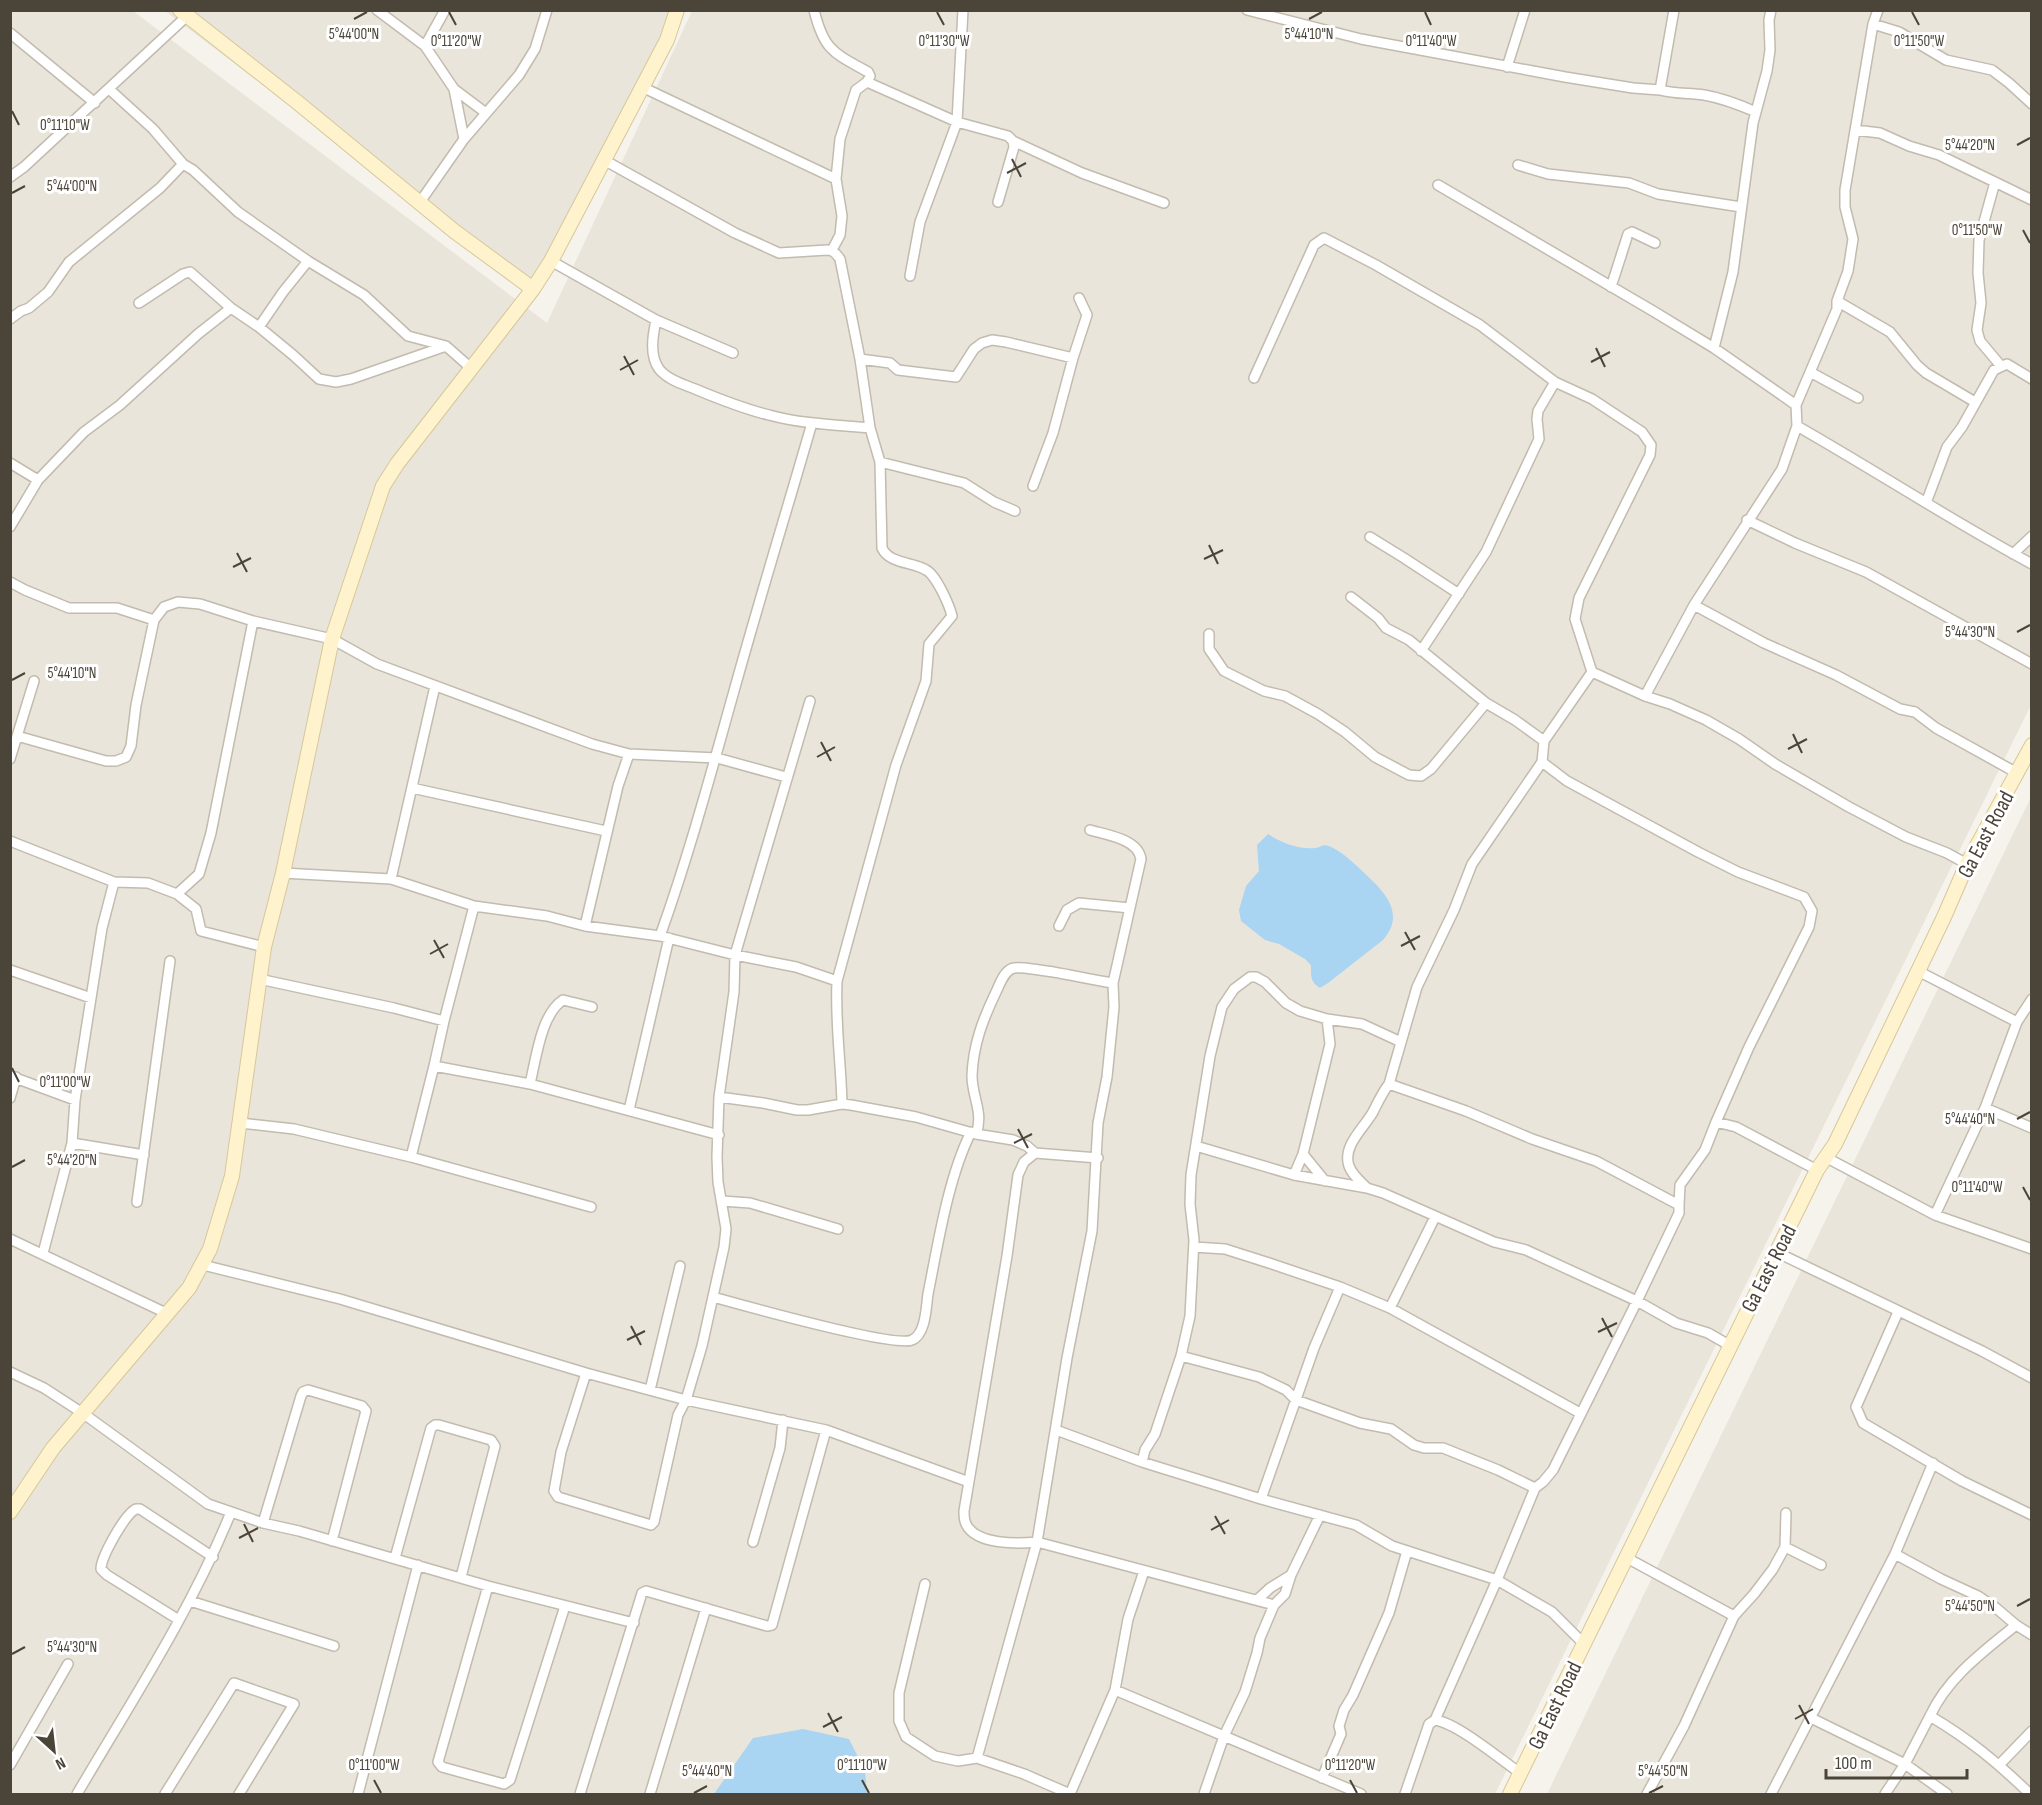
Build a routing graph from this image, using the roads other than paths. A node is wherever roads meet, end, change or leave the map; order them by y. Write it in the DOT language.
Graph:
graph roads {
  1 [pos="377,10"];
  2 [pos="445,10"];
  3 [pos="547,10"];
  4 [pos="678,10"];
  5 [pos="814,10"];
  6 [pos="963,10"];
  7 [pos="1247,10"];
  8 [pos="1525,10"];
  9 [pos="1674,10"];
  10 [pos="1771,10"];
  11 [pos="1878,10"];
  12 [pos="184,13"];
  13 [pos="1873,24"];
  14 [pos="10,33"];
  15 [pos="425,46"];
  16 [pos="1507,67"];
  17 [pos="867,82"];
  18 [pos="642,87"];
  19 [pos="109,89"];
  20 [pos="454,89"];
  21 [pos="1660,90"];
  22 [pos="95,103"];
  23 [pos="2031,104"];
  24 [pos="1756,112"];
  25 [pos="486,113"];
  26 [pos="957,122"];
  27 [pos="1855,130"];
  28 [pos="464,139"];
  29 [pos="1013,141"];
  30 [pos="604,160"];
  31 [pos="183,164"];
  32 [pos="1518,165"];
  33 [pos="10,177"];
  34 [pos="836,180"];
  35 [pos="1995,182"];
  36 [pos="1438,185"];
  37 [pos="2031,200"];
  38 [pos="420,202"];
  39 [pos="998,202"];
  40 [pos="1164,204"];
  41 [pos="1742,207"];
  42 [pos="1655,243"];
  43 [pos="832,250"];
  44 [pos="308,261"];
  45 [pos="551,261"];
  46 [pos="910,276"];
  47 [pos="1611,287"];
  48 [pos="533,289"];
  49 [pos="1079,298"];
  50 [pos="1837,301"];
  51 [pos="139,303"];
  52 [pos="231,308"];
  53 [pos="10,319"];
  54 [pos="656,320"];
  55 [pos="260,327"];
  56 [pos="446,346"];
  57 [pos="1714,348"];
  58 [pos="733,353"];
  59 [pos="1074,358"];
  60 [pos="860,359"];
  61 [pos="2001,366"];
  62 [pos="472,369"];
  63 [pos="1810,372"];
  64 [pos="1254,378"];
  65 [pos="2031,379"];
  66 [pos="1555,382"];
  67 [pos="1858,398"];
  68 [pos="1975,402"];
  69 [pos="1797,405"];
  70 [pos="812,423"];
  71 [pos="1797,426"];
  72 [pos="870,428"];
  73 [pos="880,462"];
  74 [pos="10,463"];
  75 [pos="38,480"];
  76 [pos="1033,486"];
  77 [pos="1926,503"];
  78 [pos="1015,511"];
  79 [pos="1747,520"];
  80 [pos="10,527"];
  81 [pos="2031,536"];
  82 [pos="1370,537"];
  83 [pos="2013,554"];
  84 [pos="2031,564"];
  85 [pos="10,582"];
  86 [pos="1459,594"];
  87 [pos="1351,597"];
  88 [pos="1694,605"];
  89 [pos="154,620"];
  90 [pos="253,621"];
  91 [pos="1209,634"];
  92 [pos="332,639"];
  93 [pos="1421,651"];
  94 [pos="2031,664"];
  95 [pos="1592,672"];
  96 [pos="34,681"];
  97 [pos="435,686"];
  98 [pos="1645,696"];
  99 [pos="810,701"];
  100 [pos="1486,703"];
  101 [pos="14,738"];
  102 [pos="1544,741"];
  103 [pos="2031,745"];
  104 [pos="629,754"];
  105 [pos="717,758"];
  106 [pos="10,759"];
  107 [pos="1542,762"];
  108 [pos="2017,773"];
  109 [pos="786,777"];
  110 [pos="412,788"];
  111 [pos="1090,830"];
  112 [pos="606,831"];
  113 [pos="10,841"];
  114 [pos="1967,864"];
  115 [pos="283,873"];
  116 [pos="391,879"];
  117 [pos="114,882"];
  118 [pos="177,894"];
  119 [pos="474,906"];
  120 [pos="1130,908"];
  121 [pos="585,926"];
  122 [pos="1059,926"];
  123 [pos="665,937"];
  124 [pos="264,947"];
  125 [pos="735,955"];
  126 [pos="170,961"];
  127 [pos="10,970"];
  128 [pos="1918,971"];
  129 [pos="259,979"];
  130 [pos="837,981"];
  131 [pos="1113,983"];
  132 [pos="91,998"];
  133 [pos="2031,999"];
  134 [pos="592,1007"];
  135 [pos="1327,1019"];
  136 [pos="444,1021"];
  137 [pos="2017,1022"];
  138 [pos="1401,1042"];
  139 [pos="434,1066"];
  140 [pos="13,1077"];
  141 [pos="530,1084"];
  142 [pos="1389,1084"];
  143 [pos="719,1097"];
  144 [pos="10,1098"];
  145 [pos="75,1100"];
  146 [pos="842,1104"];
  147 [pos="1985,1108"];
  148 [pos="629,1110"];
  149 [pos="1716,1122"];
  150 [pos="240,1123"];
  151 [pos="2031,1128"];
  152 [pos="973,1133"];
  153 [pos="719,1135"];
  154 [pos="72,1143"];
  155 [pos="1196,1146"];
  156 [pos="1035,1153"];
  157 [pos="1303,1154"];
  158 [pos="144,1155"];
  159 [pos="411,1157"];
  160 [pos="1098,1158"];
  161 [pos="1827,1158"];
  162 [pos="1817,1170"];
  163 [pos="1294,1175"];
  164 [pos="1325,1181"];
  165 [pos="1367,1188"];
  166 [pos="722,1201"];
  167 [pos="137,1202"];
  168 [pos="1679,1205"];
  169 [pos="591,1208"];
  170 [pos="1935,1215"];
  171 [pos="1434,1217"];
  172 [pos="838,1228"];
  173 [pos="11,1241"];
  174 [pos="1194,1247"];
  175 [pos="2031,1249"];
  176 [pos="1776,1252"];
  177 [pos="43,1253"];
  178 [pos="202,1265"];
  179 [pos="680,1266"];
  180 [pos="1340,1287"];
  181 [pos="713,1298"];
  182 [pos="1637,1301"];
  183 [pos="1390,1308"];
  184 [pos="1898,1312"];
  185 [pos="168,1314"];
  186 [pos="1730,1345"];
  187 [pos="1181,1356"];
  188 [pos="10,1372"];
  189 [pos="586,1373"];
  190 [pos="2031,1378"];
  191 [pos="650,1390"];
  192 [pos="686,1400"];
  193 [pos="1296,1400"];
  194 [pos="1580,1413"];
  195 [pos="84,1414"];
  196 [pos="783,1420"];
  197 [pos="826,1430"];
  198 [pos="1056,1430"];
  199 [pos="1142,1462"];
  200 [pos="1933,1463"];
  201 [pos="969,1482"];
  202 [pos="1535,1488"];
  203 [pos="1261,1499"];
  204 [pos="10,1512"];
  205 [pos="231,1512"];
  206 [pos="1786,1513"];
  207 [pos="1320,1515"];
  208 [pos="2031,1515"];
  209 [pos="263,1523"];
  210 [pos="332,1541"];
  211 [pos="753,1542"];
  212 [pos="1037,1542"];
  213 [pos="1785,1548"];
  214 [pos="1407,1551"];
  215 [pos="1895,1554"];
  216 [pos="213,1557"];
  217 [pos="395,1558"];
  218 [pos="1627,1558"];
  219 [pos="418,1565"];
  220 [pos="1821,1565"];
  221 [pos="1143,1571"];
  222 [pos="1291,1575"];
  223 [pos="461,1577"];
  224 [pos="1497,1580"];
  225 [pos="925,1584"];
  226 [pos="488,1586"];
  227 [pos="1257,1600"];
  228 [pos="190,1601"];
  229 [pos="1274,1605"];
  230 [pos="565,1606"];
  231 [pos="706,1608"];
  232 [pos="1734,1616"];
  233 [pos="179,1620"];
  234 [pos="634,1623"];
  235 [pos="2016,1625"];
  236 [pos="2031,1635"];
  237 [pos="1584,1644"];
  238 [pos="334,1646"];
  239 [pos="68,1664"];
  240 [pos="1115,1690"];
  241 [pos="1930,1716"];
  242 [pos="1811,1718"];
  243 [pos="1435,1720"];
  244 [pos="2031,1731"];
  245 [pos="1224,1736"];
  246 [pos="977,1758"];
  247 [pos="1905,1764"];
  248 [pos="2000,1764"];
  249 [pos="10,1765"];
  250 [pos="1520,1773"];
  251 [pos="1322,1778"];
  252 [pos="1050,1790"];
  253 [pos="77,1794"];
  254 [pos="165,1794"];
  255 [pos="239,1794"];
  256 [pos="358,1794"];
  257 [pos="580,1794"];
  258 [pos="650,1794"];
  259 [pos="1070,1794"];
  260 [pos="1204,1794"];
  261 [pos="1361,1794"];
  262 [pos="1405,1794"];
  263 [pos="1510,1794"];
  264 [pos="1647,1794"];
  265 [pos="1771,1794"];
  266 [pos="1885,1794"];
  267 [pos="1947,1794"];
  268 [pos="2030,1794"];
  1 -- 15 [label="street"];
  2 -- 15 [label="street"];
  3 -- 25 [label="street"];
  4 -- 18 [label="street"];
  5 -- 17 [label="street"];
  6 -- 26 [label="street"];
  7 -- 16 [label="street"];
  8 -- 16 [label="street"];
  9 -- 21 [label="street"];
  10 -- 24 [label="street"];
  11 -- 13 [label="street"];
  12 -- 19 [label="street"];
  12 -- 38 [label="street"];
  13 -- 23 [label="street"];
  13 -- 27 [label="street"];
  14 -- 22 [label="street"];
  15 -- 20 [label="street"];
  16 -- 21 [label="street"];
  17 -- 26 [label="street"];
  17 -- 34 [label="street"];
  18 -- 30 [label="street"];
  18 -- 34 [label="street"];
  19 -- 22 [label="street"];
  19 -- 31 [label="street"];
  20 -- 25 [label="street"];
  20 -- 28 [label="street"];
  21 -- 24 [label="street"];
  22 -- 33 [label="street"];
  24 -- 41 [label="street"];
  25 -- 28 [label="street"];
  26 -- 29 [label="street"];
  26 -- 46 [label="street"];
  27 -- 35 [label="street"];
  27 -- 50 [label="street"];
  28 -- 38 [label="street"];
  29 -- 39 [label="street"];
  29 -- 40 [label="street"];
  30 -- 43 [label="street"];
  30 -- 45 [label="street"];
  31 -- 44 [label="street"];
  31 -- 53 [label="street"];
  32 -- 41 [label="street"];
  34 -- 43 [label="street"];
  35 -- 37 [label="street"];
  35 -- 61 [label="street"];
  36 -- 47 [label="street"];
  38 -- 48 [label="street"];
  41 -- 57 [label="street"];
  42 -- 47 [label="street"];
  43 -- 60 [label="street"];
  44 -- 55 [label="street"];
  44 -- 56 [label="street"];
  45 -- 48 [label="street"];
  45 -- 54 [label="street"];
  47 -- 57 [label="street"];
  48 -- 62 [label="street"];
  49 -- 59 [label="street"];
  50 -- 63 [label="street"];
  50 -- 68 [label="street"];
  51 -- 52 [label="street"];
  52 -- 55 [label="street"];
  52 -- 75 [label="street"];
  54 -- 58 [label="street"];
  54 -- 70 [label="street"];
  55 -- 56 [label="street"];
  56 -- 62 [label="street"];
  57 -- 69 [label="street"];
  59 -- 60 [label="street"];
  59 -- 76 [label="street"];
  60 -- 72 [label="street"];
  61 -- 65 [label="street"];
  61 -- 68 [label="street"];
  62 -- 92 [label="street"];
  63 -- 67 [label="street"];
  63 -- 69 [label="street"];
  64 -- 66 [label="street"];
  66 -- 86 [label="street"];
  66 -- 95 [label="street"];
  68 -- 77 [label="street"];
  69 -- 71 [label="street"];
  70 -- 72 [label="street"];
  70 -- 105 [label="street"];
  71 -- 77 [label="street"];
  71 -- 79 [label="street"];
  72 -- 73 [label="street"];
  73 -- 78 [label="street"];
  73 -- 130 [label="street"];
  74 -- 75 [label="street"];
  75 -- 80 [label="street"];
  77 -- 83 [label="street"];
  79 -- 88 [label="street"];
  79 -- 94 [label="street"];
  81 -- 83 [label="street"];
  82 -- 86 [label="street"];
  83 -- 84 [label="street"];
  85 -- 89 [label="street"];
  86 -- 93 [label="street"];
  87 -- 93 [label="street"];
  88 -- 98 [label="street"];
  88 -- 108 [label="street"];
  89 -- 90 [label="street"];
  89 -- 101 [label="street"];
  90 -- 92 [label="street"];
  90 -- 118 [label="street"];
  91 -- 100 [label="street"];
  92 -- 97 [label="street"];
  92 -- 115 [label="street"];
  93 -- 100 [label="street"];
  95 -- 98 [label="street"];
  95 -- 102 [label="street"];
  96 -- 101 [label="street"];
  97 -- 104 [label="street"];
  97 -- 110 [label="street"];
  98 -- 114 [label="street"];
  99 -- 109 [label="street"];
  100 -- 102 [label="street"];
  101 -- 106 [label="street"];
  102 -- 107 [label="street"];
  103 -- 108 [label="street, Ga East Road"];
  104 -- 105 [label="street"];
  104 -- 112 [label="street"];
  105 -- 109 [label="street"];
  105 -- 123 [label="street"];
  107 -- 138 [label="street"];
  107 -- 149 [label="street"];
  108 -- 114 [label="street, Ga East Road"];
  109 -- 125 [label="street"];
  110 -- 112 [label="street"];
  110 -- 116 [label="street"];
  111 -- 120 [label="street"];
  112 -- 121 [label="street"];
  113 -- 117 [label="street"];
  114 -- 128 [label="street, Ga East Road"];
  115 -- 116 [label="street"];
  115 -- 124 [label="street"];
  116 -- 119 [label="street"];
  117 -- 118 [label="street"];
  117 -- 132 [label="street"];
  118 -- 124 [label="street"];
  119 -- 121 [label="street"];
  119 -- 136 [label="street"];
  120 -- 122 [label="street"];
  120 -- 131 [label="street"];
  121 -- 123 [label="street"];
  123 -- 125 [label="street"];
  123 -- 148 [label="street"];
  124 -- 129 [label="street"];
  125 -- 130 [label="street"];
  125 -- 143 [label="street"];
  126 -- 158 [label="street"];
  127 -- 132 [label="street"];
  128 -- 137 [label="street"];
  128 -- 161 [label="street, Ga East Road"];
  129 -- 136 [label="street"];
  129 -- 150 [label="street"];
  130 -- 146 [label="street"];
  131 -- 152 [label="street"];
  131 -- 160 [label="street"];
  132 -- 145 [label="street"];
  133 -- 137 [label="street"];
  134 -- 141 [label="street"];
  135 -- 138 [label="street"];
  135 -- 155 [label="street"];
  135 -- 157 [label="street"];
  136 -- 139 [label="street"];
  137 -- 147 [label="street"];
  138 -- 142 [label="street"];
  139 -- 141 [label="street"];
  139 -- 159 [label="street"];
  140 -- 144 [label="street"];
  140 -- 145 [label="street"];
  141 -- 148 [label="street"];
  142 -- 165 [label="street"];
  142 -- 168 [label="street"];
  143 -- 146 [label="street"];
  143 -- 153 [label="street"];
  145 -- 154 [label="street"];
  146 -- 152 [label="street"];
  147 -- 151 [label="street"];
  147 -- 170 [label="street"];
  148 -- 153 [label="street"];
  149 -- 162 [label="street"];
  149 -- 168 [label="street"];
  150 -- 159 [label="street"];
  150 -- 178 [label="street"];
  152 -- 156 [label="street"];
  152 -- 181 [label="street"];
  153 -- 166 [label="street"];
  154 -- 158 [label="street"];
  154 -- 177 [label="street"];
  155 -- 163 [label="street"];
  155 -- 174 [label="street"];
  156 -- 160 [label="street"];
  156 -- 201 [label="street"];
  157 -- 163 [label="street"];
  157 -- 164 [label="street"];
  158 -- 167 [label="street"];
  159 -- 169 [label="street"];
  160 -- 198 [label="street"];
  161 -- 162 [label="street, Ga East Road"];
  161 -- 170 [label="street"];
  162 -- 176 [label="street, Ga East Road"];
  163 -- 164 [label="street"];
  164 -- 165 [label="street"];
  165 -- 171 [label="street"];
  166 -- 172 [label="street"];
  166 -- 181 [label="street"];
  168 -- 182 [label="street"];
  170 -- 175 [label="street"];
  171 -- 182 [label="street"];
  171 -- 183 [label="street"];
  173 -- 177 [label="street"];
  174 -- 180 [label="street"];
  174 -- 187 [label="street"];
  176 -- 184 [label="street"];
  176 -- 186 [label="street, Ga East Road"];
  177 -- 185 [label="street"];
  178 -- 185 [label="street"];
  178 -- 189 [label="street"];
  179 -- 191 [label="street"];
  180 -- 183 [label="street"];
  180 -- 193 [label="street"];
  181 -- 192 [label="street"];
  182 -- 186 [label="street"];
  182 -- 194 [label="street"];
  183 -- 194 [label="street"];
  184 -- 190 [label="street"];
  184 -- 200 [label="street"];
  185 -- 195 [label="street"];
  186 -- 218 [label="street, Ga East Road"];
  187 -- 193 [label="street"];
  187 -- 199 [label="street"];
  188 -- 195 [label="street"];
  189 -- 191 [label="street"];
  189 -- 192 [label="street"];
  191 -- 192 [label="street"];
  192 -- 196 [label="street"];
  193 -- 202 [label="street"];
  193 -- 203 [label="street"];
  194 -- 202 [label="street"];
  195 -- 204 [label="street"];
  195 -- 205 [label="street"];
  196 -- 197 [label="street"];
  196 -- 211 [label="street"];
  197 -- 201 [label="street"];
  197 -- 231 [label="street"];
  198 -- 199 [label="street"];
  198 -- 212 [label="street"];
  199 -- 203 [label="street"];
  200 -- 208 [label="street"];
  200 -- 215 [label="street"];
  201 -- 212 [label="street"];
  202 -- 224 [label="street"];
  203 -- 207 [label="street"];
  205 -- 209 [label="street"];
  205 -- 216 [label="street"];
  206 -- 213 [label="street"];
  207 -- 214 [label="street"];
  207 -- 222 [label="street"];
  209 -- 210 [label="street"];
  209 -- 210 [label="street"];
  210 -- 217 [label="street"];
  212 -- 221 [label="street"];
  212 -- 246 [label="street"];
  213 -- 220 [label="street"];
  213 -- 232 [label="street"];
  214 -- 224 [label="street"];
  214 -- 251 [label="street"];
  215 -- 235 [label="street"];
  215 -- 242 [label="street"];
  216 -- 228 [label="street"];
  216 -- 233 [label="street"];
  217 -- 219 [label="street"];
  217 -- 223 [label="street"];
  218 -- 232 [label="street"];
  218 -- 237 [label="street, Ga East Road"];
  219 -- 223 [label="street"];
  219 -- 256 [label="street"];
  221 -- 227 [label="street"];
  221 -- 240 [label="street"];
  222 -- 227 [label="street"];
  222 -- 229 [label="street"];
  223 -- 226 [label="street"];
  224 -- 237 [label="street"];
  224 -- 243 [label="street"];
  225 -- 246 [label="street"];
  226 -- 230 [label="street"];
  226 -- 230 [label="street"];
  227 -- 229 [label="street"];
  228 -- 233 [label="street"];
  228 -- 238 [label="street"];
  229 -- 245 [label="street"];
  230 -- 234 [label="street"];
  231 -- 234 [label="street"];
  231 -- 258 [label="street"];
  232 -- 264 [label="street"];
  233 -- 253 [label="street"];
  234 -- 257 [label="street"];
  235 -- 236 [label="street"];
  235 -- 241 [label="street"];
  237 -- 250 [label="street, Ga East Road"];
  239 -- 249 [label="street"];
  240 -- 245 [label="street"];
  240 -- 259 [label="street"];
  241 -- 247 [label="street"];
  241 -- 248 [label="street"];
  242 -- 247 [label="street"];
  242 -- 265 [label="street"];
  243 -- 250 [label="street"];
  243 -- 262 [label="street"];
  244 -- 248 [label="street"];
  245 -- 251 [label="street"];
  245 -- 260 [label="street"];
  246 -- 252 [label="street"];
  247 -- 266 [label="street"];
  247 -- 267 [label="street"];
  248 -- 268 [label="street"];
  250 -- 263 [label="street, Ga East Road"];
  251 -- 261 [label="street"];
  252 -- 259 [label="street"];
  254 -- 255 [label="street"];
}
